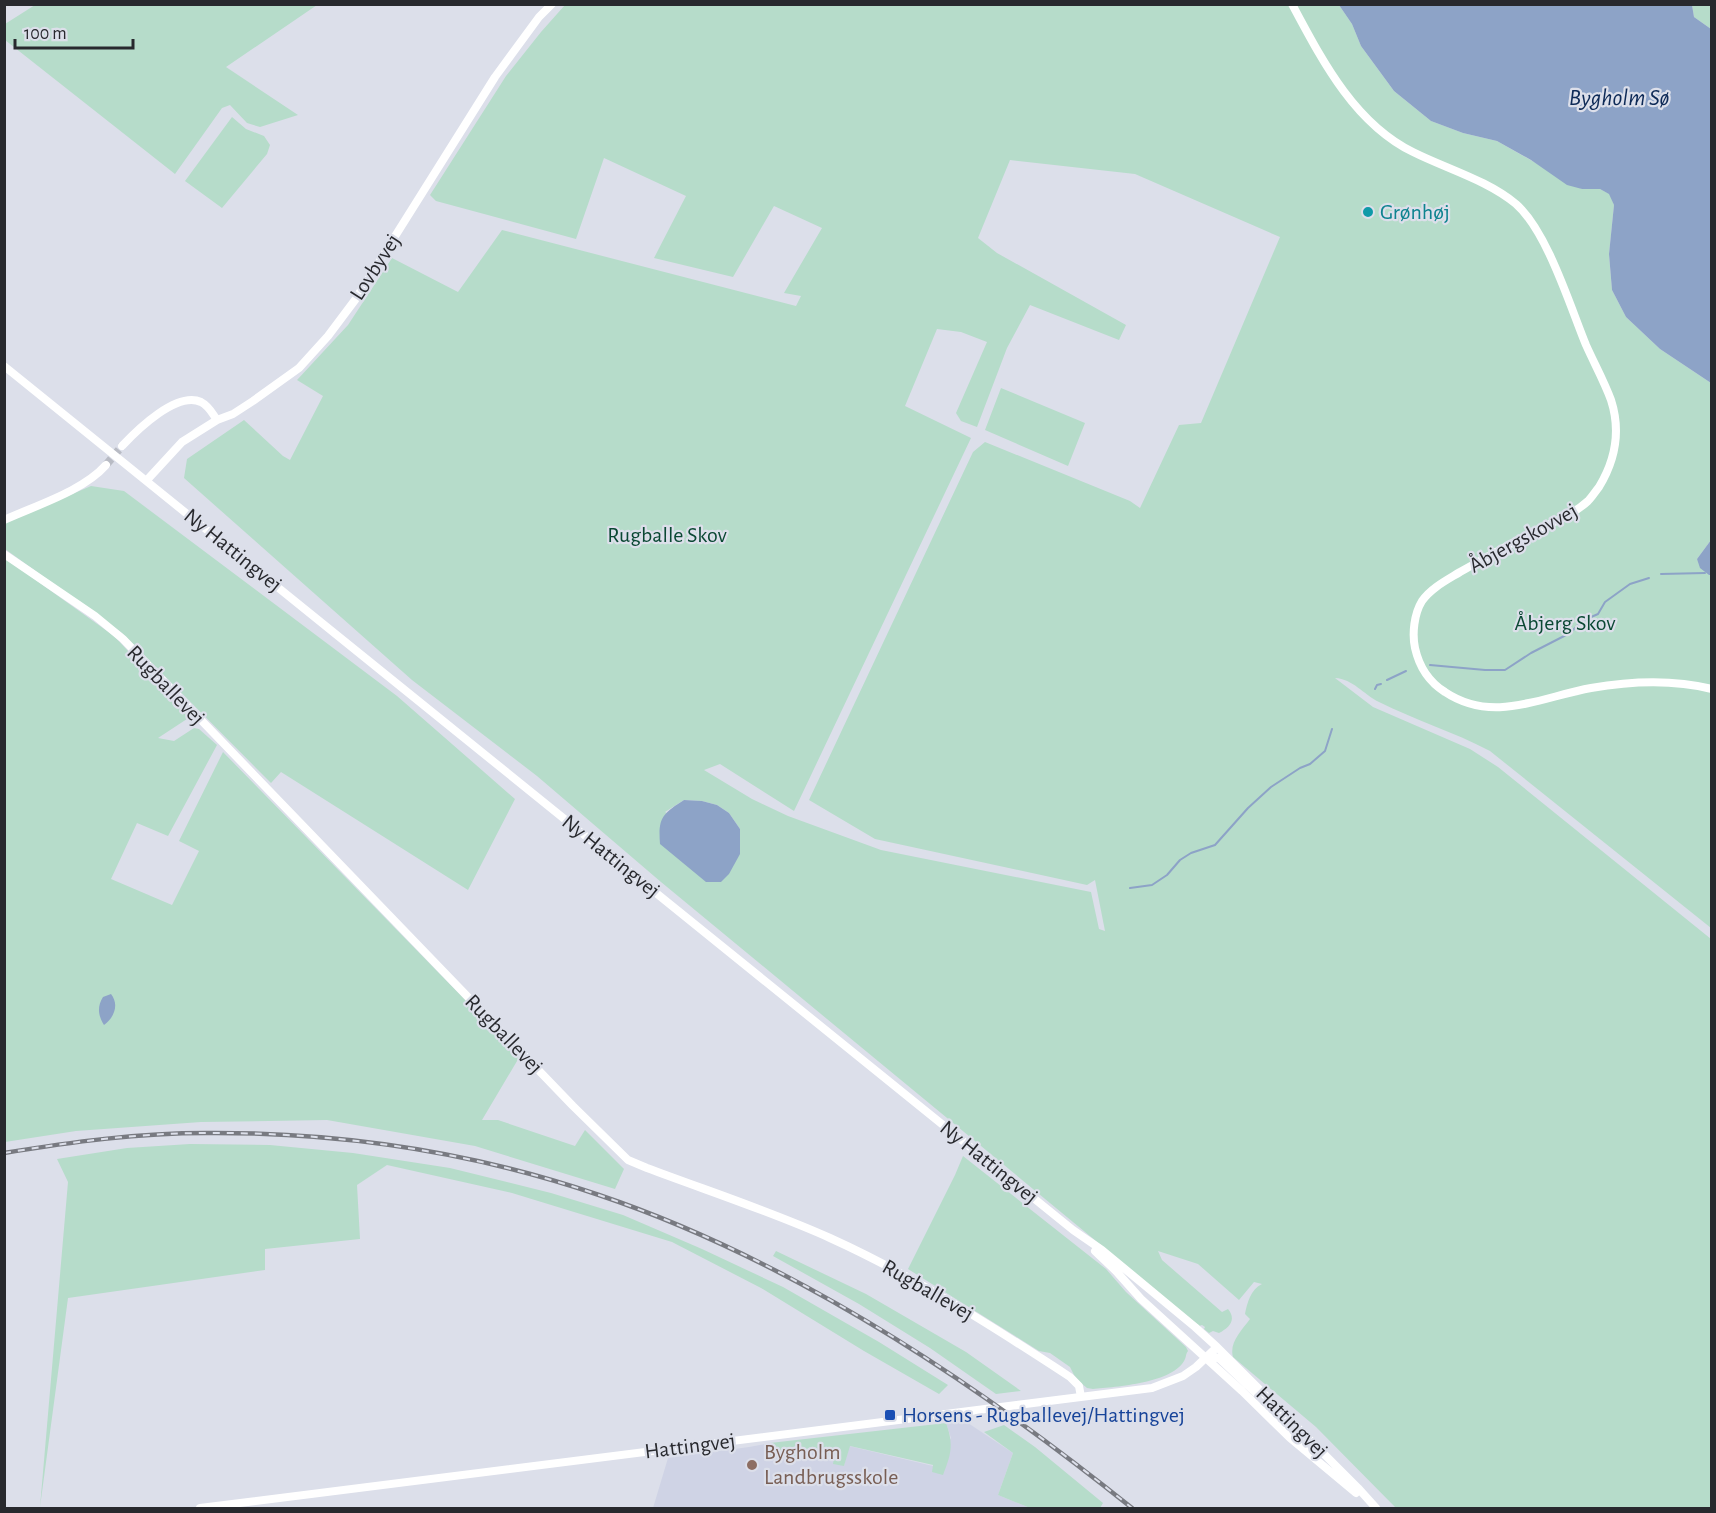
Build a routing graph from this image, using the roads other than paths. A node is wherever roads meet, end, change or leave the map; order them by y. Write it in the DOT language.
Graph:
graph roads {
  1 [pos="552,4"];
  2 [pos="1292,4"];
  3 [pos="4,366"];
  4 [pos="217,420"];
  5 [pos="122,446"];
  6 [pos="106,465"];
  7 [pos="147,480"];
  8 [pos="4,520"];
  9 [pos="4,554"];
  10 [pos="1712,689"];
  11 [pos="1074,1230"];
  12 [pos="1217,1347"];
  13 [pos="1206,1358"];
  14 [pos="1081,1397"];
  15 [pos="1297,1426"];
  16 [pos="200,1509"];
  17 [pos="1375,1509"];
  1 -- 4 [label="street, Lovbyvej"];
  2 -- 10 [label="street, Åbjergskovvej"];
  3 -- 7 [label="street, Ny Hattingvej"];
  4 -- 5 [label="street"];
  4 -- 7 [label="street, Lovbyvej"];
  6 -- 8 [label="street"];
  7 -- 11 [label="street, Ny Hattingvej"];
  9 -- 14 [label="street, Rugballevej"];
  11 -- 12 [label="street, Ny Hattingvej"];
  11 -- 13 [label="street, Hattingvej"];
  12 -- 13 [label="street, Hattingvej"];
  12 -- 15 [label="street, Hattingvej"];
  13 -- 14 [label="street, Hattingvej"];
  13 -- 15 [label="street"];
  13 -- 17 [label="street, Hattingvej"];
  14 -- 16 [label="street, Hattingvej"];
  15 -- 17 [label="street, Hattingvej"];
}
